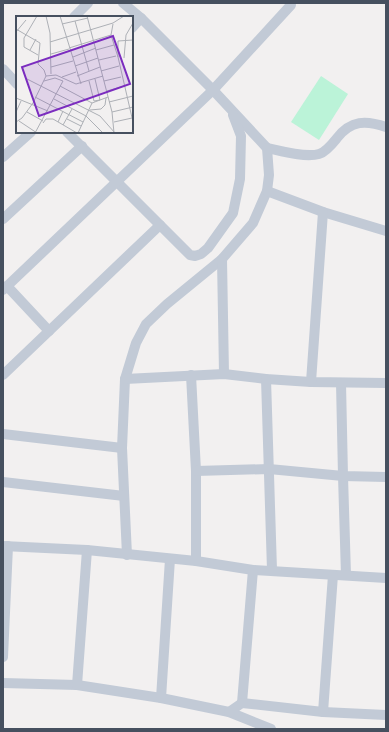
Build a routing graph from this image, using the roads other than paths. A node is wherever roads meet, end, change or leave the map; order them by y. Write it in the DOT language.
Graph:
graph roads {
  1 [pos="88,3"];
  2 [pos="124,3"];
  3 [pos="291,5"];
  4 [pos="75,16"];
  5 [pos="142,18"];
  6 [pos="133,27"];
  7 [pos="3,69"];
  8 [pos="16,80"];
  9 [pos="213,90"];
  10 [pos="232,111"];
  11 [pos="386,127"];
  12 [pos="29,133"];
  13 [pos="68,133"];
  14 [pos="82,146"];
  15 [pos="267,148"];
  16 [pos="3,157"];
  17 [pos="117,181"];
  18 [pos="267,191"];
  19 [pos="323,212"];
  20 [pos="3,219"];
  21 [pos="160,225"];
  22 [pos="386,231"];
  23 [pos="222,259"];
  24 [pos="5,288"];
  25 [pos="49,331"];
  26 [pos="224,374"];
  27 [pos="3,375"];
  28 [pos="190,375"];
  29 [pos="126,379"];
  30 [pos="266,379"];
  31 [pos="311,382"];
  32 [pos="341,383"];
  33 [pos="386,383"];
  34 [pos="3,434"];
  35 [pos="122,448"];
  36 [pos="269,469"];
  37 [pos="196,471"];
  38 [pos="343,476"];
  39 [pos="386,477"];
  40 [pos="3,482"];
  41 [pos="124,496"];
  42 [pos="5,546"];
  43 [pos="87,550"];
  44 [pos="127,555"];
  45 [pos="170,559"];
  46 [pos="196,561"];
  47 [pos="253,570"];
  48 [pos="272,570"];
  49 [pos="334,575"];
  50 [pos="346,576"];
  51 [pos="386,578"];
  52 [pos="3,657"];
  53 [pos="3,683"];
  54 [pos="77,685"];
  55 [pos="161,698"];
  56 [pos="242,703"];
  57 [pos="229,712"];
  58 [pos="324,712"];
  59 [pos="386,715"];
  60 [pos="271,729"];
  1 -- 4 [label="street"];
  2 -- 5 [label="street"];
  3 -- 9 [label="street"];
  5 -- 6 [label="street"];
  5 -- 9 [label="street"];
  7 -- 8 [label="street"];
  9 -- 10 [label="street"];
  9 -- 17 [label="street"];
  10 -- 15 [label="street"];
  10 -- 21 [label="street"];
  11 -- 15 [label="street"];
  12 -- 16 [label="street"];
  13 -- 14 [label="street"];
  14 -- 17 [label="street"];
  14 -- 20 [label="street"];
  15 -- 18 [label="street"];
  17 -- 21 [label="street"];
  17 -- 24 [label="street"];
  18 -- 19 [label="street"];
  18 -- 23 [label="street"];
  19 -- 22 [label="street"];
  19 -- 31 [label="street"];
  21 -- 25 [label="street"];
  23 -- 26 [label="street"];
  23 -- 29 [label="street"];
  24 -- 25 [label="street"];
  25 -- 27 [label="street"];
  26 -- 28 [label="street"];
  26 -- 30 [label="street"];
  28 -- 29 [label="street"];
  28 -- 37 [label="street"];
  29 -- 35 [label="street"];
  30 -- 31 [label="street"];
  30 -- 36 [label="street"];
  31 -- 32 [label="street"];
  32 -- 33 [label="street"];
  32 -- 38 [label="street"];
  34 -- 35 [label="street"];
  35 -- 41 [label="street"];
  36 -- 37 [label="street"];
  36 -- 38 [label="street"];
  36 -- 48 [label="street"];
  37 -- 46 [label="street"];
  38 -- 39 [label="street"];
  38 -- 50 [label="street"];
  40 -- 41 [label="street"];
  41 -- 44 [label="street"];
  42 -- 43 [label="street"];
  42 -- 52 [label="street"];
  43 -- 44 [label="street"];
  43 -- 54 [label="street"];
  44 -- 45 [label="street"];
  45 -- 46 [label="street"];
  45 -- 55 [label="street"];
  46 -- 47 [label="street"];
  47 -- 48 [label="street"];
  47 -- 56 [label="street"];
  48 -- 49 [label="street"];
  49 -- 50 [label="street"];
  49 -- 58 [label="street"];
  50 -- 51 [label="street"];
  53 -- 54 [label="street"];
  54 -- 55 [label="street"];
  55 -- 57 [label="street"];
  56 -- 57 [label="street"];
  56 -- 58 [label="street"];
  57 -- 60 [label="street"];
  58 -- 59 [label="street"];
}
